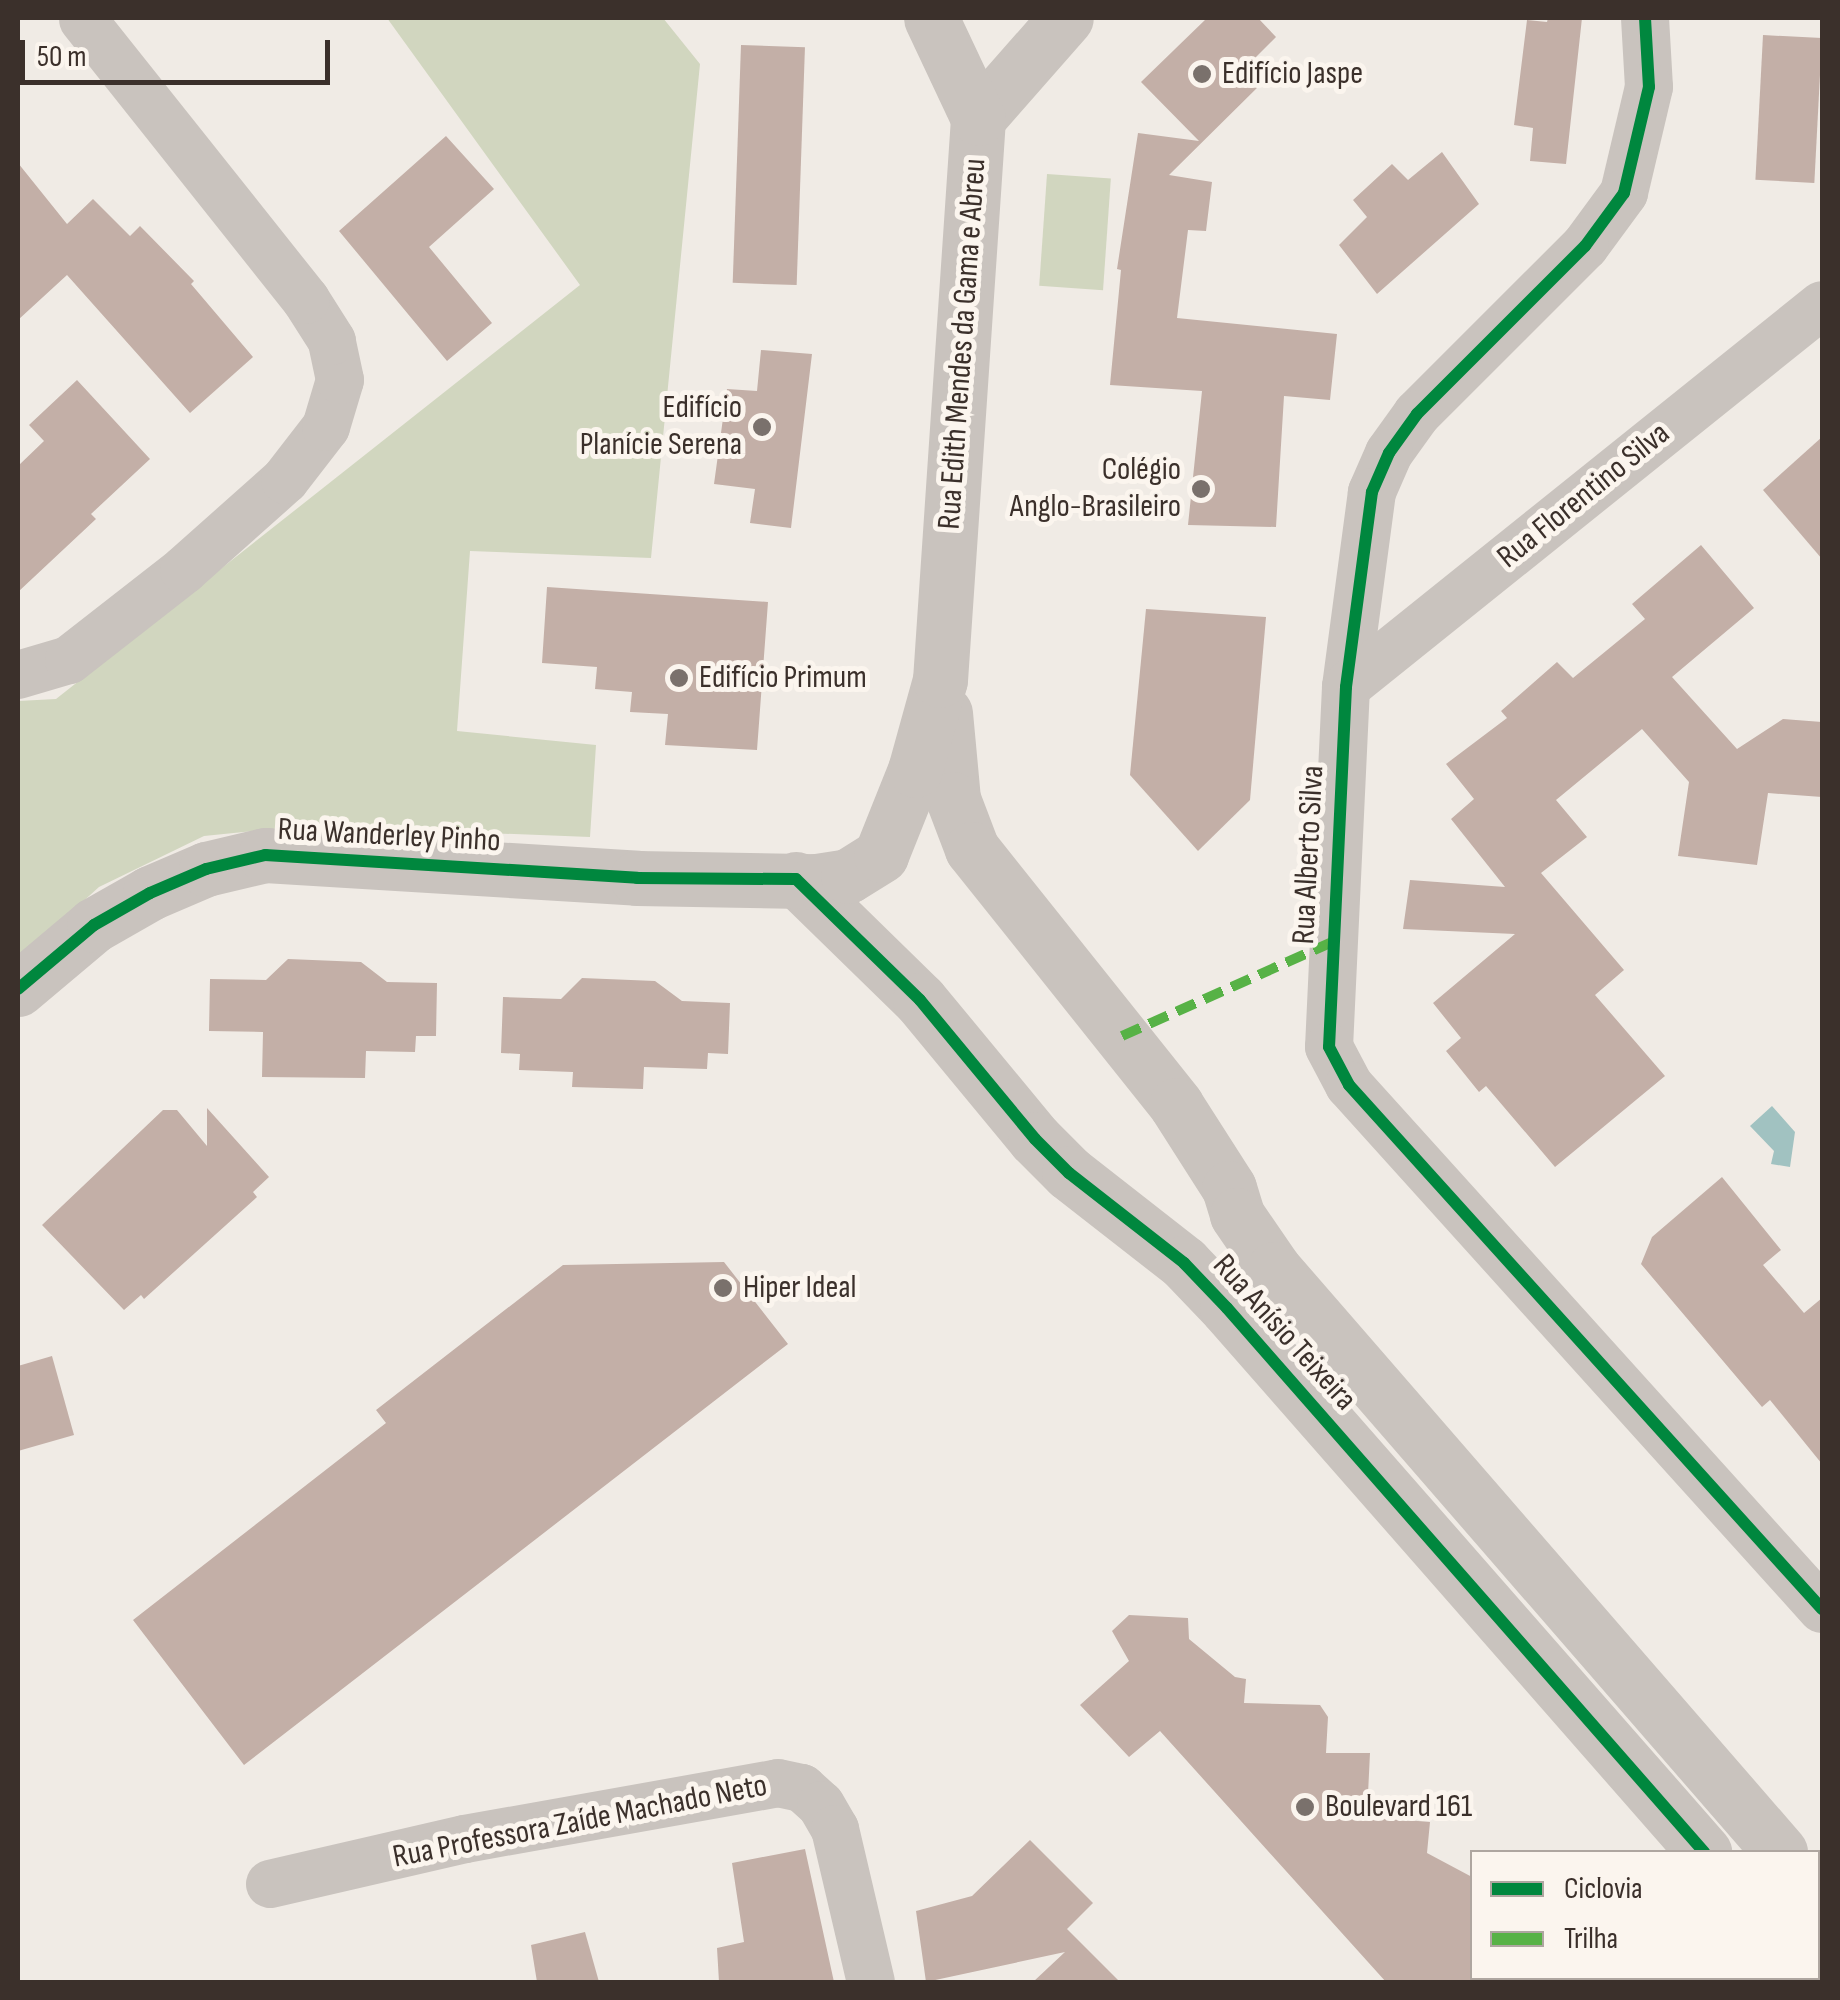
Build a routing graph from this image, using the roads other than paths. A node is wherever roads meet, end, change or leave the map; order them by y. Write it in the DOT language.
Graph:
graph roads {
  1 [pos="81,18"];
  2 [pos="931,18"];
  3 [pos="1066,18"];
  4 [pos="1645,18"];
  5 [pos="978,118"];
  6 [pos="1822,306"];
  7 [pos="18,676"];
  8 [pos="940,680"];
  9 [pos="1346,687"];
  10 [pos="972,848"];
  11 [pos="881,855"];
  12 [pos="796,880"];
  13 [pos="869,947"];
  14 [pos="18,990"];
  15 [pos="1214,1163"];
  16 [pos="1141,1228"];
  17 [pos="1822,1609"];
  18 [pos="1702,1850"];
  19 [pos="1778,1850"];
  20 [pos="270,1884"];
  21 [pos="871,1982"];
  1 -- 7 [label="street"];
  2 -- 5 [label="street, Rua Edith Mendes da Gama e Abreu"];
  3 -- 5 [label="street"];
  4 -- 9 [label="street, Rua Alberto Silva"];
  5 -- 8 [label="street, Rua Edith Mendes da Gama e Abreu"];
  6 -- 9 [label="street, Rua Florentino Silva"];
  8 -- 10 [label="street, Rua Anísio Teixeira"];
  8 -- 11 [label="street"];
  9 -- 17 [label="street, Rua Alberto Silva"];
  10 -- 11 [label="street, Rua Wanderley Pinho"];
  10 -- 15 [label="street, Rua Anísio Teixeira"];
  11 -- 12 [label="street, Rua Wanderley Pinho"];
  11 -- 13 [label="street"];
  12 -- 13 [label="street, Rua Anísio Teixeira"];
  12 -- 14 [label="street, Rua Wanderley Pinho"];
  13 -- 16 [label="street, Rua Anísio Teixeira"];
  15 -- 16 [label="street"];
  15 -- 19 [label="street, Rua Anísio Teixeira"];
  16 -- 18 [label="street, Rua Anísio Teixeira"];
  20 -- 21 [label="street, Rua Professora Zaíde Machado Neto"];
}
